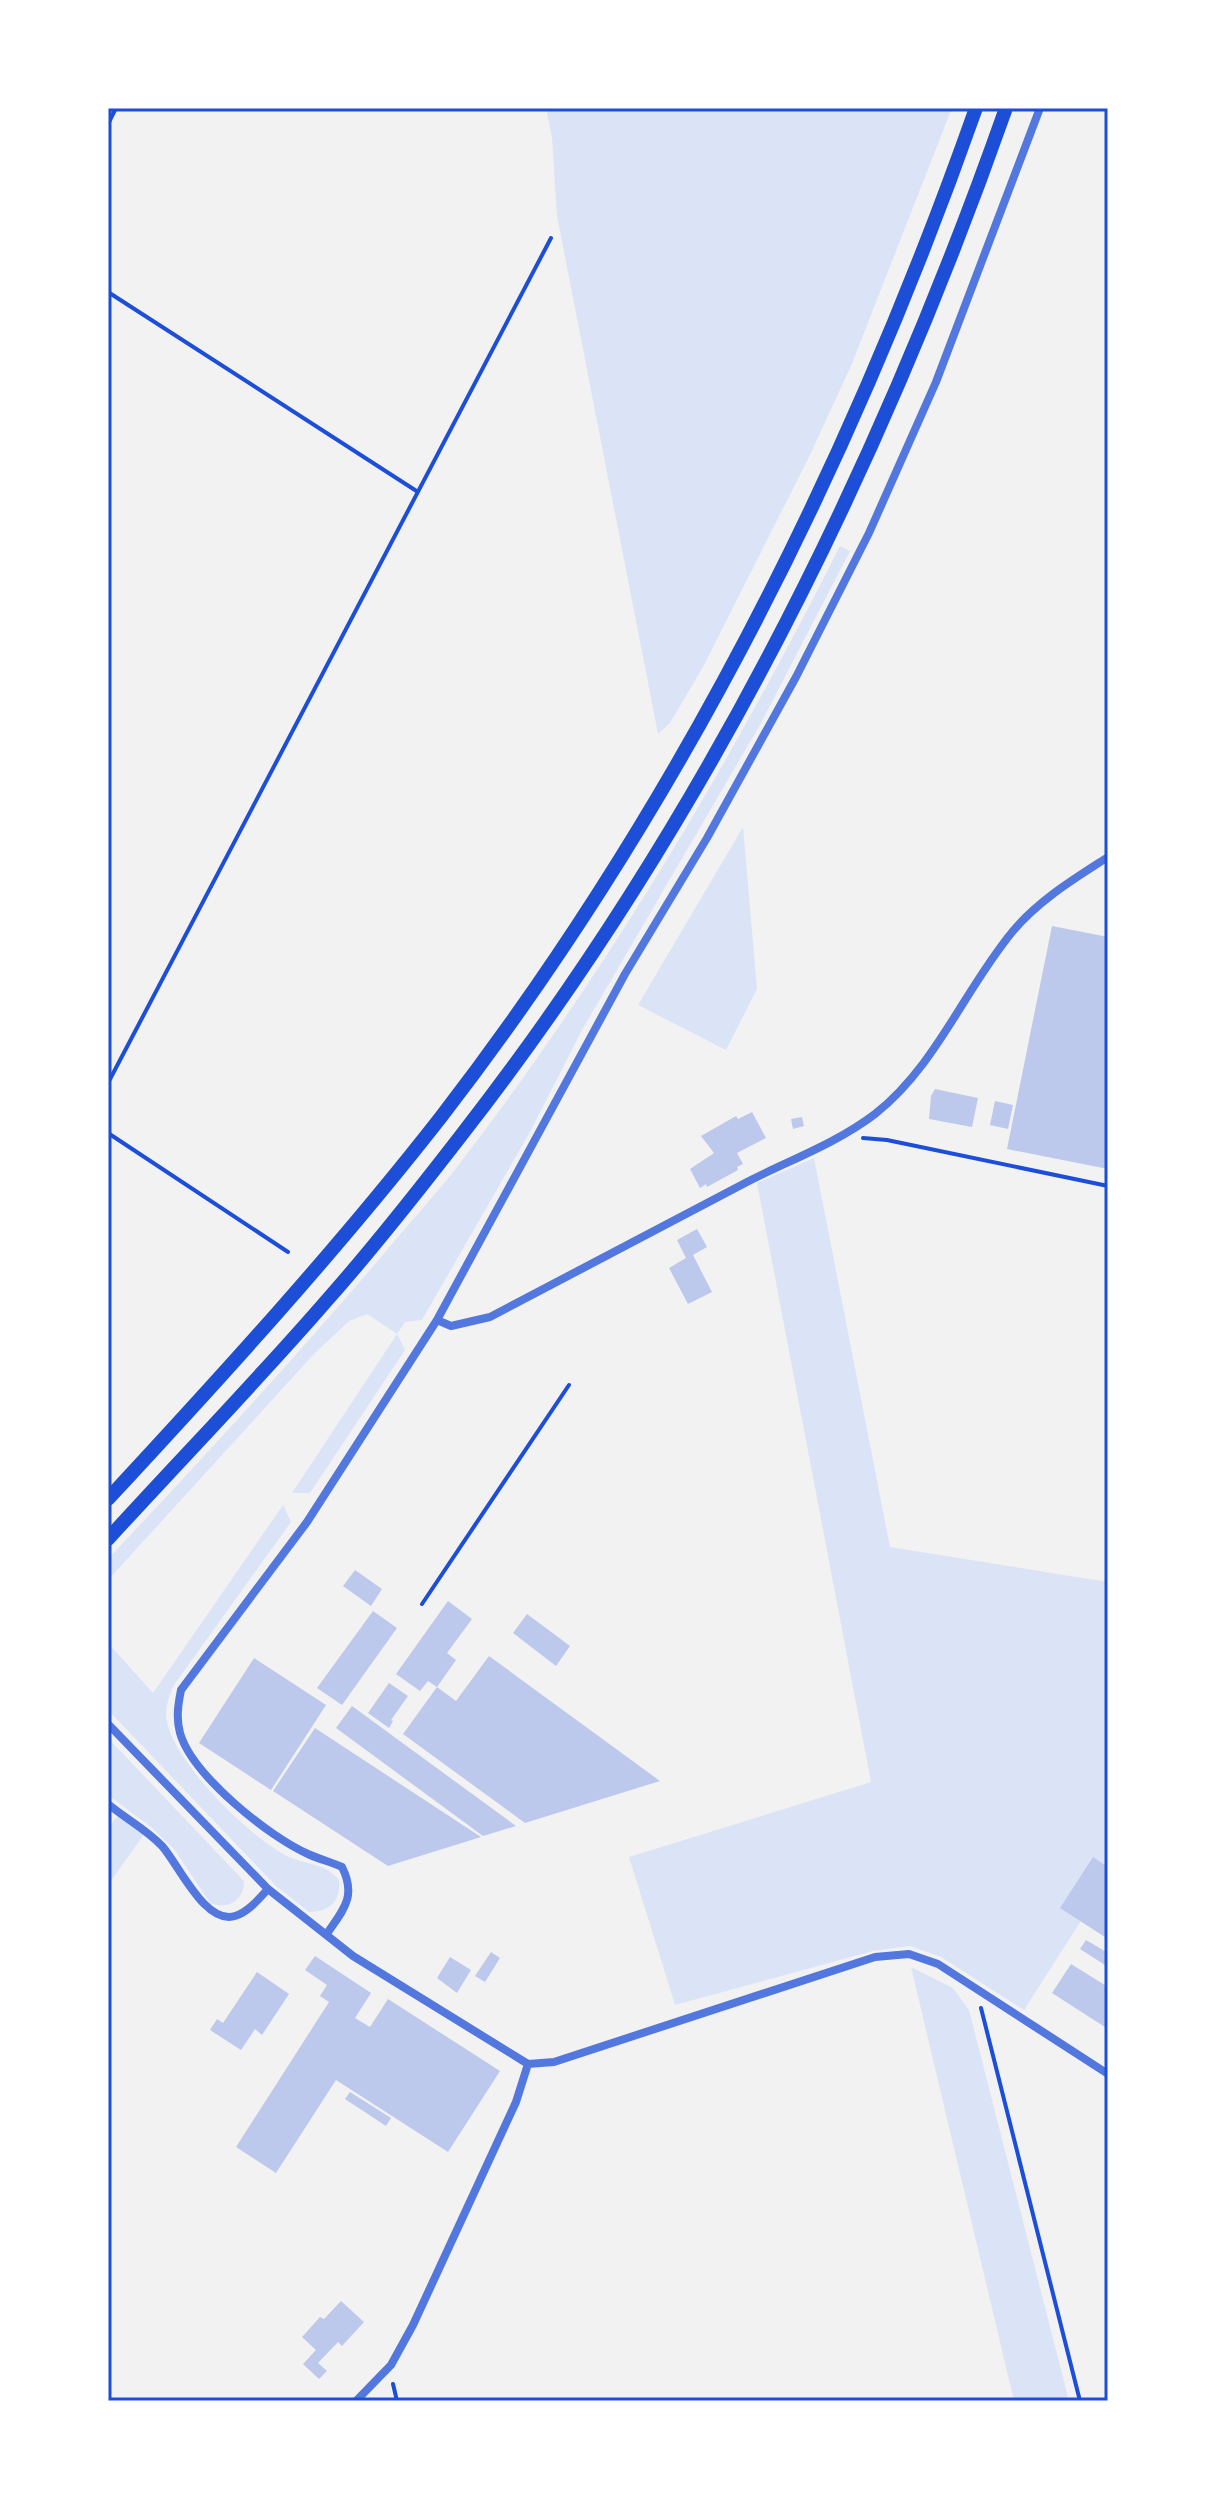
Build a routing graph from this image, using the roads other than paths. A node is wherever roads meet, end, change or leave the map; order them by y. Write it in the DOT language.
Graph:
graph roads {
  1 [pos="976,108"];
  2 [pos="1006,108"];
  3 [pos="1040,108"];
  4 [pos="1108,857"];
  5 [pos="437,1320"];
  6 [pos="108,1499"];
  7 [pos="108,1539"];
  8 [pos="108,1724"];
  9 [pos="111,1807"];
  10 [pos="108,1818"];
  11 [pos="268,1889"];
  12 [pos="326,1935"];
  13 [pos="528,2064"];
  14 [pos="1108,2074"];
  15 [pos="356,2401"];
  1 -- 6 [label="main road"];
  2 -- 7 [label="main road"];
  3 -- 5 [label="street"];
  4 -- 5 [label="street"];
  5 -- 12 [label="street"];
  8 -- 11 [label="street"];
  9 -- 10 [label="street"];
  9 -- 11 [label="street"];
  11 -- 12 [label="street"];
  12 -- 13 [label="street"];
  13 -- 14 [label="street"];
  13 -- 15 [label="street"];
}
